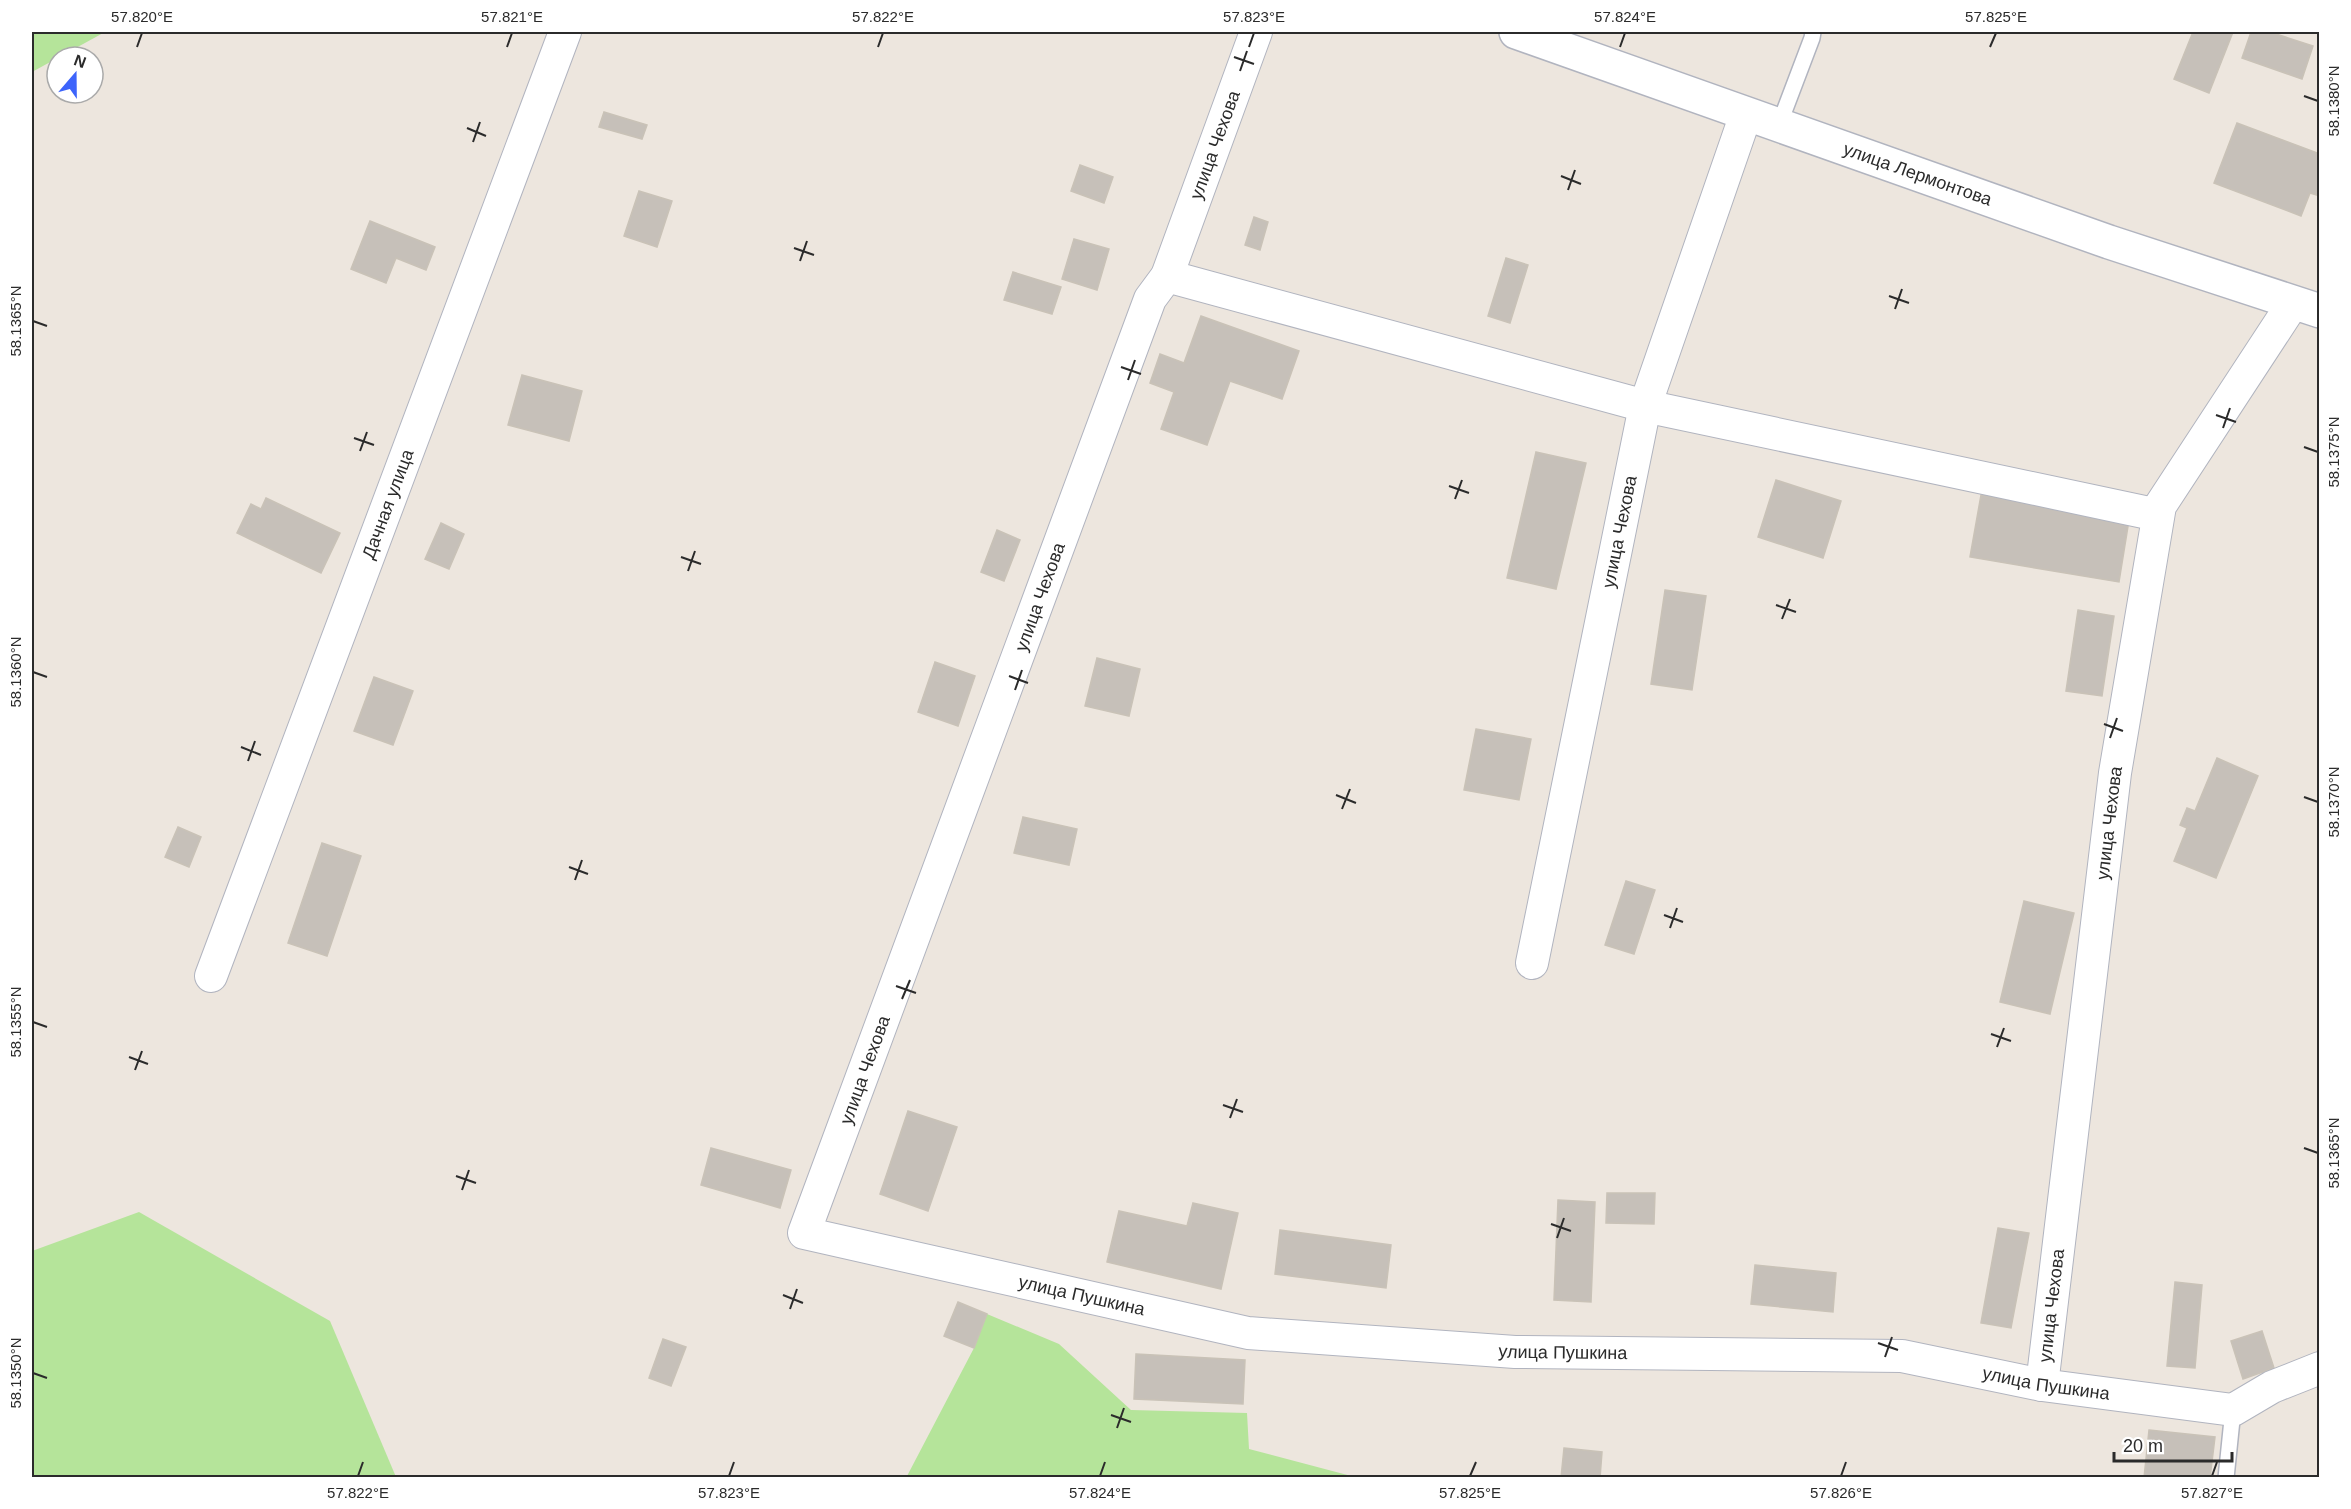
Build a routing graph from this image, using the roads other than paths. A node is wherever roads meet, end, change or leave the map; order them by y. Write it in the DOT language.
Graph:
graph roads {
  1 [pos="565,32"];
  2 [pos="1256,32"];
  3 [pos="1516,32"];
  4 [pos="1813,32"];
  5 [pos="1550,37"];
  6 [pos="1746,114"];
  7 [pos="1779,125"];
  8 [pos="1167,276"];
  9 [pos="2306,307"];
  10 [pos="1645,406"];
  11 [pos="2158,515"];
  12 [pos="1532,963"];
  13 [pos="211,976"];
  14 [pos="804,1233"];
  15 [pos="2319,1368"];
  16 [pos="2042,1384"];
  17 [pos="2233,1410"];
  18 [pos="2226,1478"];
  1 -- 13 [label="street, Дачная улица"];
  2 -- 8 [label="street, улица Чехова"];
  3 -- 5 [label="street, улица Лермонтова"];
  4 -- 7 [label="lane"];
  5 -- 6 [label="street, улица Лермонтова"];
  6 -- 7 [label="street, улица Лермонтова"];
  6 -- 10 [label="street, улица Чехова"];
  7 -- 9 [label="street, улица Лермонтова"];
  8 -- 10 [label="street"];
  8 -- 14 [label="street, улица Чехова"];
  9 -- 11 [label="street, улица Чехова"];
  10 -- 11 [label="street"];
  10 -- 12 [label="street, улица Чехова"];
  11 -- 16 [label="street, улица Чехова"];
  14 -- 16 [label="street, улица Пушкина"];
  15 -- 17 [label="street"];
  16 -- 17 [label="street, улица Пушкина"];
  17 -- 18 [label="lane"];
}
